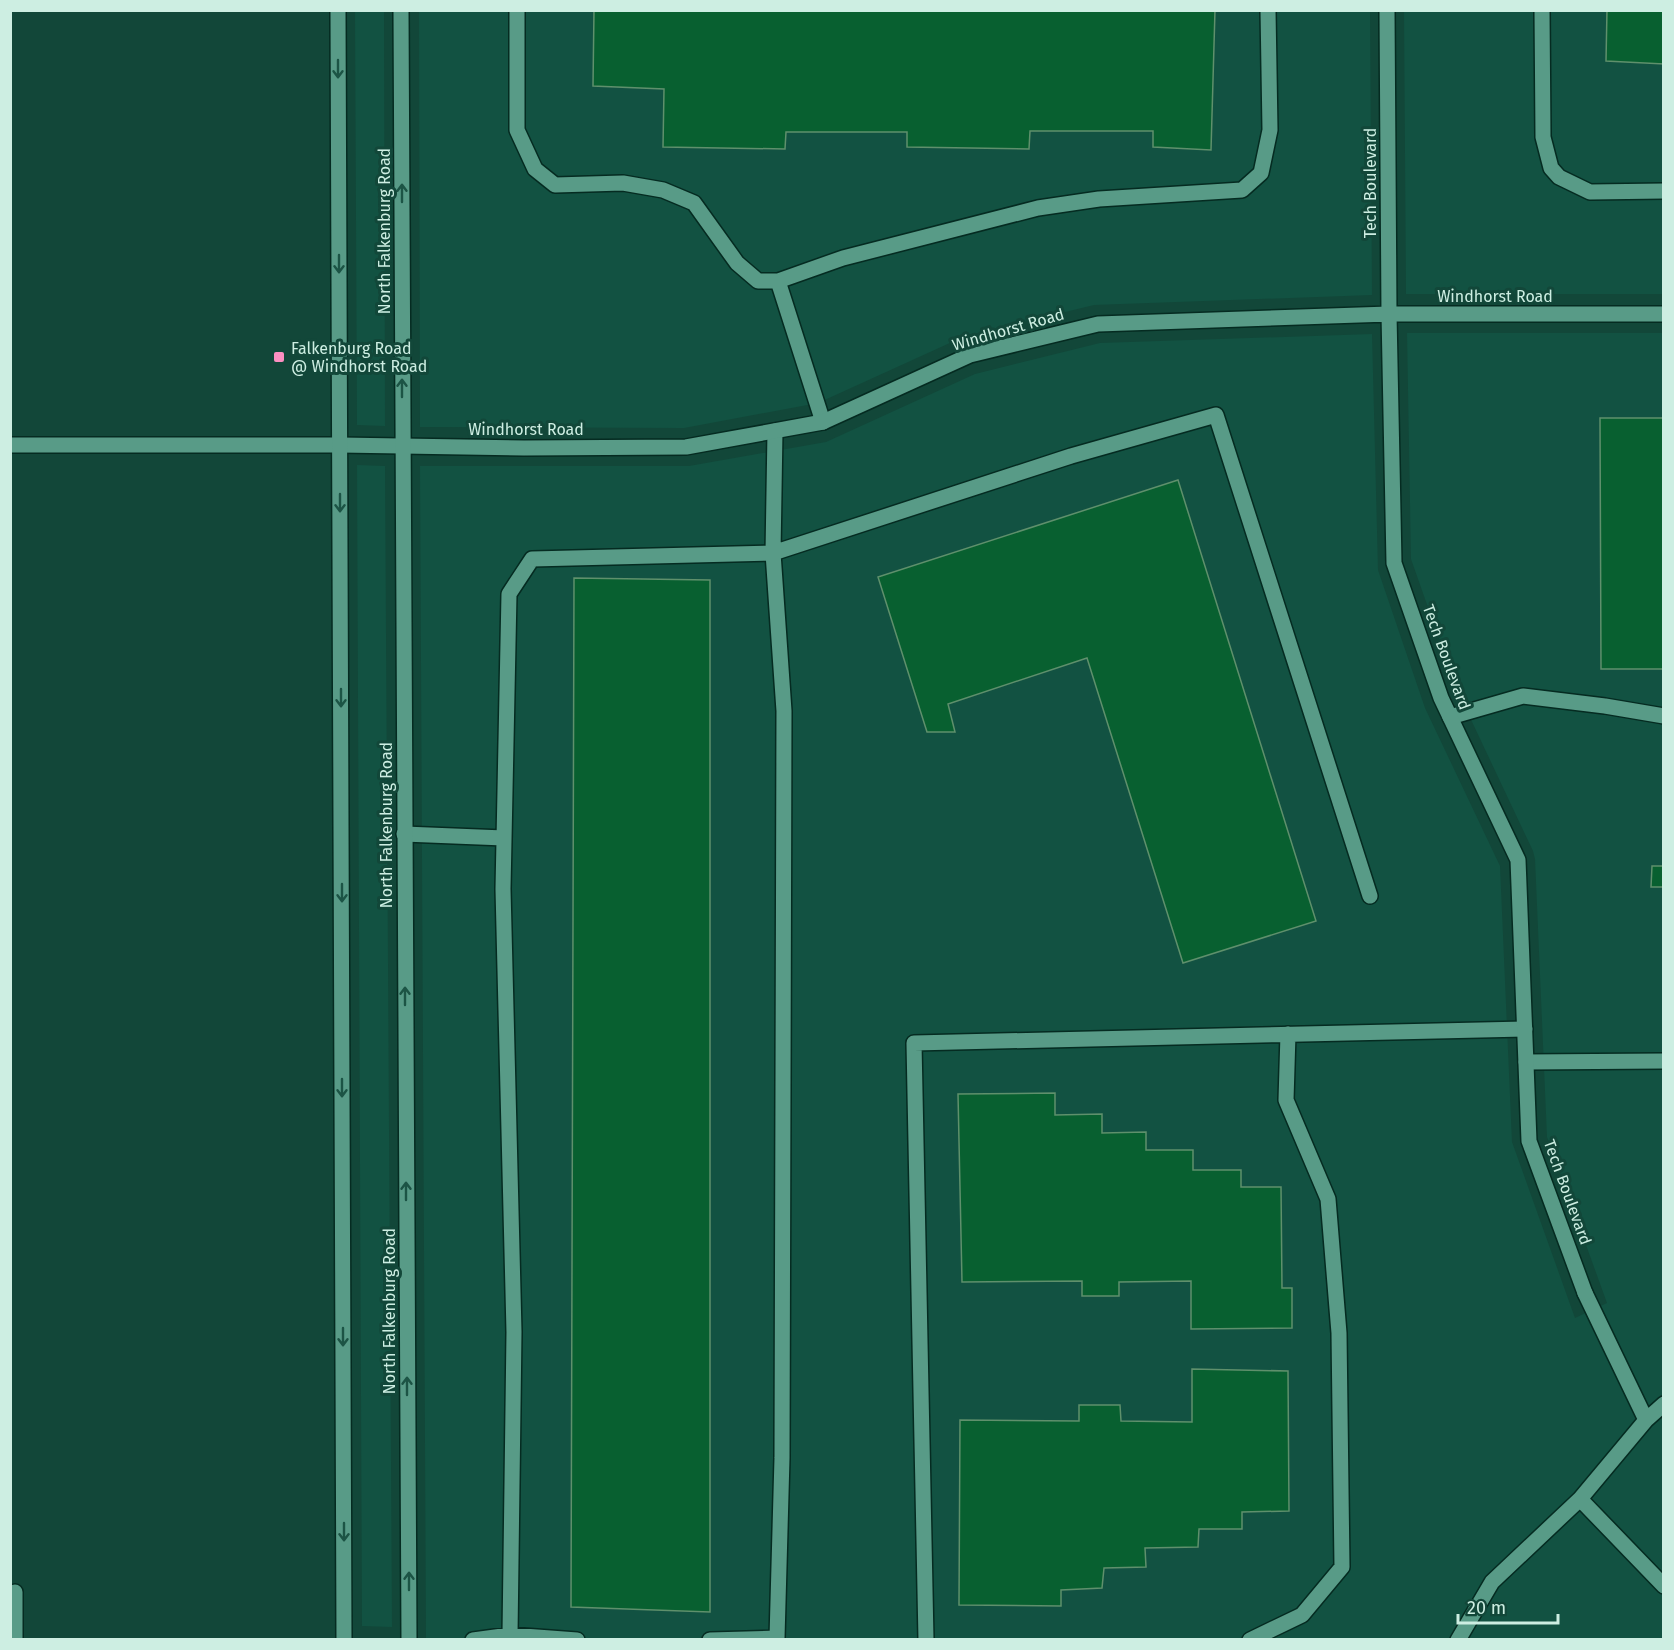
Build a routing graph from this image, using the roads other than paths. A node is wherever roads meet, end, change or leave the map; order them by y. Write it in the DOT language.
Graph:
graph roads {
  1 [pos="338,10"];
  2 [pos="401,10"];
  3 [pos="517,10"];
  4 [pos="1268,10"];
  5 [pos="1387,10"];
  6 [pos="1542,10"];
  7 [pos="1664,191"];
  8 [pos="778,281"];
  9 [pos="1389,314"];
  10 [pos="1664,314"];
  11 [pos="823,422"];
  12 [pos="775,431"];
  13 [pos="340,445"];
  14 [pos="10,446"];
  15 [pos="402,446"];
  16 [pos="773,553"];
  17 [pos="1450,717"];
  18 [pos="1664,717"];
  19 [pos="404,834"];
  20 [pos="504,838"];
  21 [pos="1370,897"];
  22 [pos="1525,1029"];
  23 [pos="1288,1034"];
  24 [pos="1664,1061"];
  25 [pos="1526,1062"];
  26 [pos="1664,1404"];
  27 [pos="1646,1420"];
  28 [pos="1580,1499"];
  29 [pos="1664,1586"];
  30 [pos="15,1592"];
  31 [pos="510,1635"];
  32 [pos="15,1640"];
  33 [pos="344,1640"];
  34 [pos="409,1640"];
  35 [pos="473,1640"];
  36 [pos="577,1640"];
  37 [pos="710,1640"];
  38 [pos="926,1640"];
  39 [pos="1250,1640"];
  40 [pos="1458,1640"];
  1 -- 13 [label="street, one-way"];
  15 -- 2 [label="street, North Falkenburg Road, one-way"];
  3 -- 8 [label="street"];
  4 -- 8 [label="street"];
  5 -- 9 [label="street, Tech Boulevard"];
  6 -- 7 [label="street"];
  8 -- 11 [label="street"];
  9 -- 10 [label="street, Windhorst Road"];
  9 -- 11 [label="street, Windhorst Road"];
  9 -- 17 [label="street, Tech Boulevard"];
  11 -- 12 [label="street, Windhorst Road"];
  12 -- 15 [label="street, Windhorst Road"];
  12 -- 16 [label="street"];
  13 -- 14 [label="street, Windhorst Road"];
  13 -- 15 [label="street, Windhorst Road"];
  13 -- 33 [label="street, one-way"];
  15 -- 19 [label="street, North Falkenburg Road"];
  16 -- 20 [label="street"];
  16 -- 21 [label="street"];
  16 -- 37 [label="street"];
  17 -- 18 [label="street"];
  17 -- 22 [label="street, Tech Boulevard"];
  19 -- 20 [label="street"];
  34 -- 19 [label="street, North Falkenburg Road, one-way"];
  20 -- 31 [label="street"];
  22 -- 23 [label="street"];
  22 -- 25 [label="street, Tech Boulevard"];
  23 -- 38 [label="street"];
  23 -- 39 [label="street"];
  24 -- 25 [label="street"];
  25 -- 27 [label="street, Tech Boulevard"];
  26 -- 27 [label="street"];
  27 -- 28 [label="street"];
  28 -- 29 [label="street"];
  28 -- 40 [label="street"];
  30 -- 32 [label="street"];
  31 -- 35 [label="street"];
  31 -- 36 [label="street"];
}
